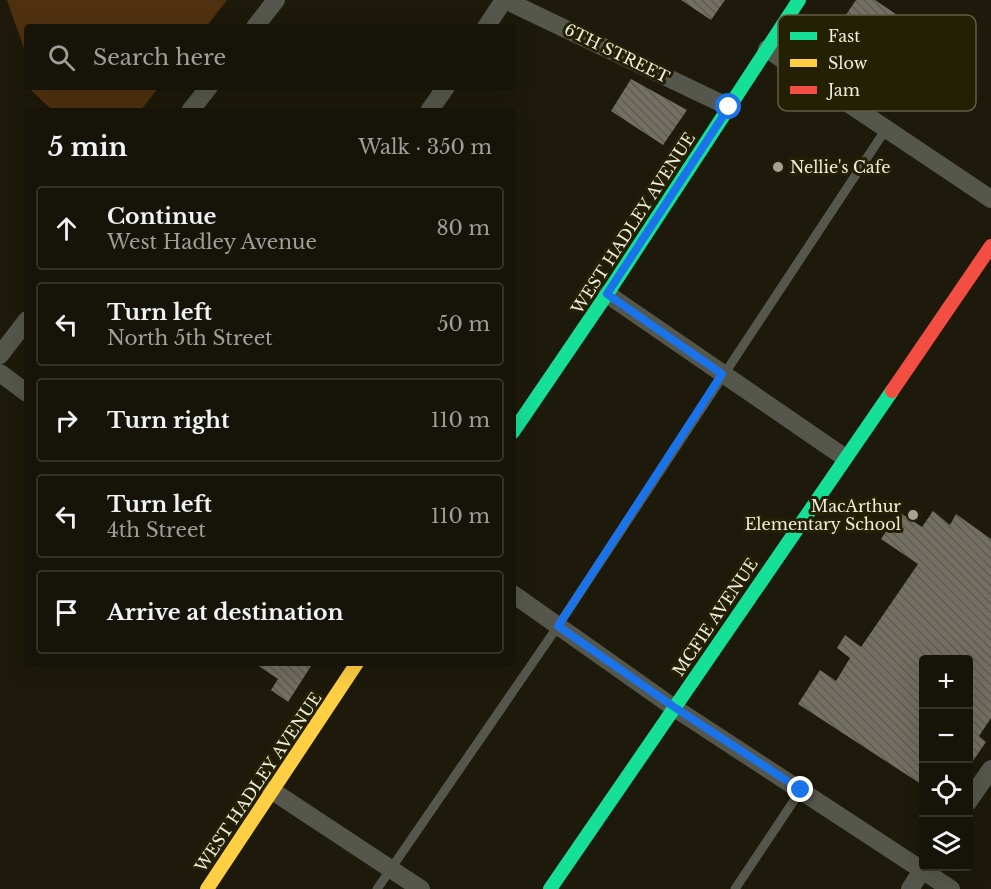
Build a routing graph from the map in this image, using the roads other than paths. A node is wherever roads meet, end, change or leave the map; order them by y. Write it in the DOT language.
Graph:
graph roads {
  1 [pos="276,0"];
  2 [pos="505,0"];
  3 [pos="799,0"];
  4 [pos="789,15"];
  5 [pos="257,24"];
  6 [pos="488,24"];
  7 [pos="778,32"];
  8 [pos="767,49"];
  9 [pos="778,56"];
  10 [pos="206,90"];
  11 [pos="444,90"];
  12 [pos="729,107"];
  13 [pos="192,108"];
  14 [pos="431,108"];
  15 [pos="859,111"];
  16 [pos="886,129"];
  17 [pos="991,199"];
  18 [pos="991,246"];
  19 [pos="607,294"];
  20 [pos="24,325"];
  21 [pos="0,355"];
  22 [pos="0,374"];
  23 [pos="722,374"];
  24 [pos="24,391"];
  25 [pos="516,428"];
  26 [pos="844,458"];
  27 [pos="516,596"];
  28 [pos="558,626"];
  29 [pos="355,666"];
  30 [pos="674,707"];
  31 [pos="991,769"];
  32 [pos="271,790"];
  33 [pos="801,790"];
  34 [pos="973,796"];
  35 [pos="919,865"];
  36 [pos="390,869"];
  37 [pos="922,871"];
  38 [pos="928,871"];
  39 [pos="207,889"];
  40 [pos="377,889"];
  41 [pos="421,889"];
  42 [pos="550,889"];
  43 [pos="735,889"];
  44 [pos="910,889"];
  45 [pos="951,889"];
  1 -- 5 [label="street"];
  2 -- 6 [label="street"];
  2 -- 12 [label="street, 6TH STREET"];
  3 -- 4 [label="street, WEST HADLEY AVENUE"];
  7 -- 8 [label="street, WEST HADLEY AVENUE"];
  8 -- 9 [label="street"];
  8 -- 12 [label="street, WEST HADLEY AVENUE"];
  10 -- 13 [label="street"];
  11 -- 14 [label="street"];
  12 -- 19 [label="street, WEST HADLEY AVENUE"];
  15 -- 16 [label="street"];
  16 -- 17 [label="street"];
  16 -- 23 [label="lane"];
  18 -- 26 [label="street, MCFIE AVENUE"];
  19 -- 23 [label="street"];
  19 -- 25 [label="street, WEST HADLEY AVENUE"];
  20 -- 21 [label="street"];
  22 -- 24 [label="street"];
  23 -- 26 [label="street"];
  23 -- 28 [label="lane"];
  26 -- 30 [label="street, MCFIE AVENUE"];
  27 -- 28 [label="street"];
  28 -- 30 [label="street"];
  28 -- 36 [label="lane"];
  29 -- 32 [label="street, WEST HADLEY AVENUE"];
  30 -- 33 [label="street"];
  30 -- 42 [label="street, MCFIE AVENUE"];
  31 -- 34 [label="street"];
  32 -- 36 [label="street"];
  32 -- 39 [label="street, WEST HADLEY AVENUE"];
  33 -- 35 [label="street"];
  33 -- 43 [label="lane"];
  36 -- 40 [label="lane"];
  36 -- 41 [label="street"];
  37 -- 44 [label="street"];
  38 -- 45 [label="street"];
}
